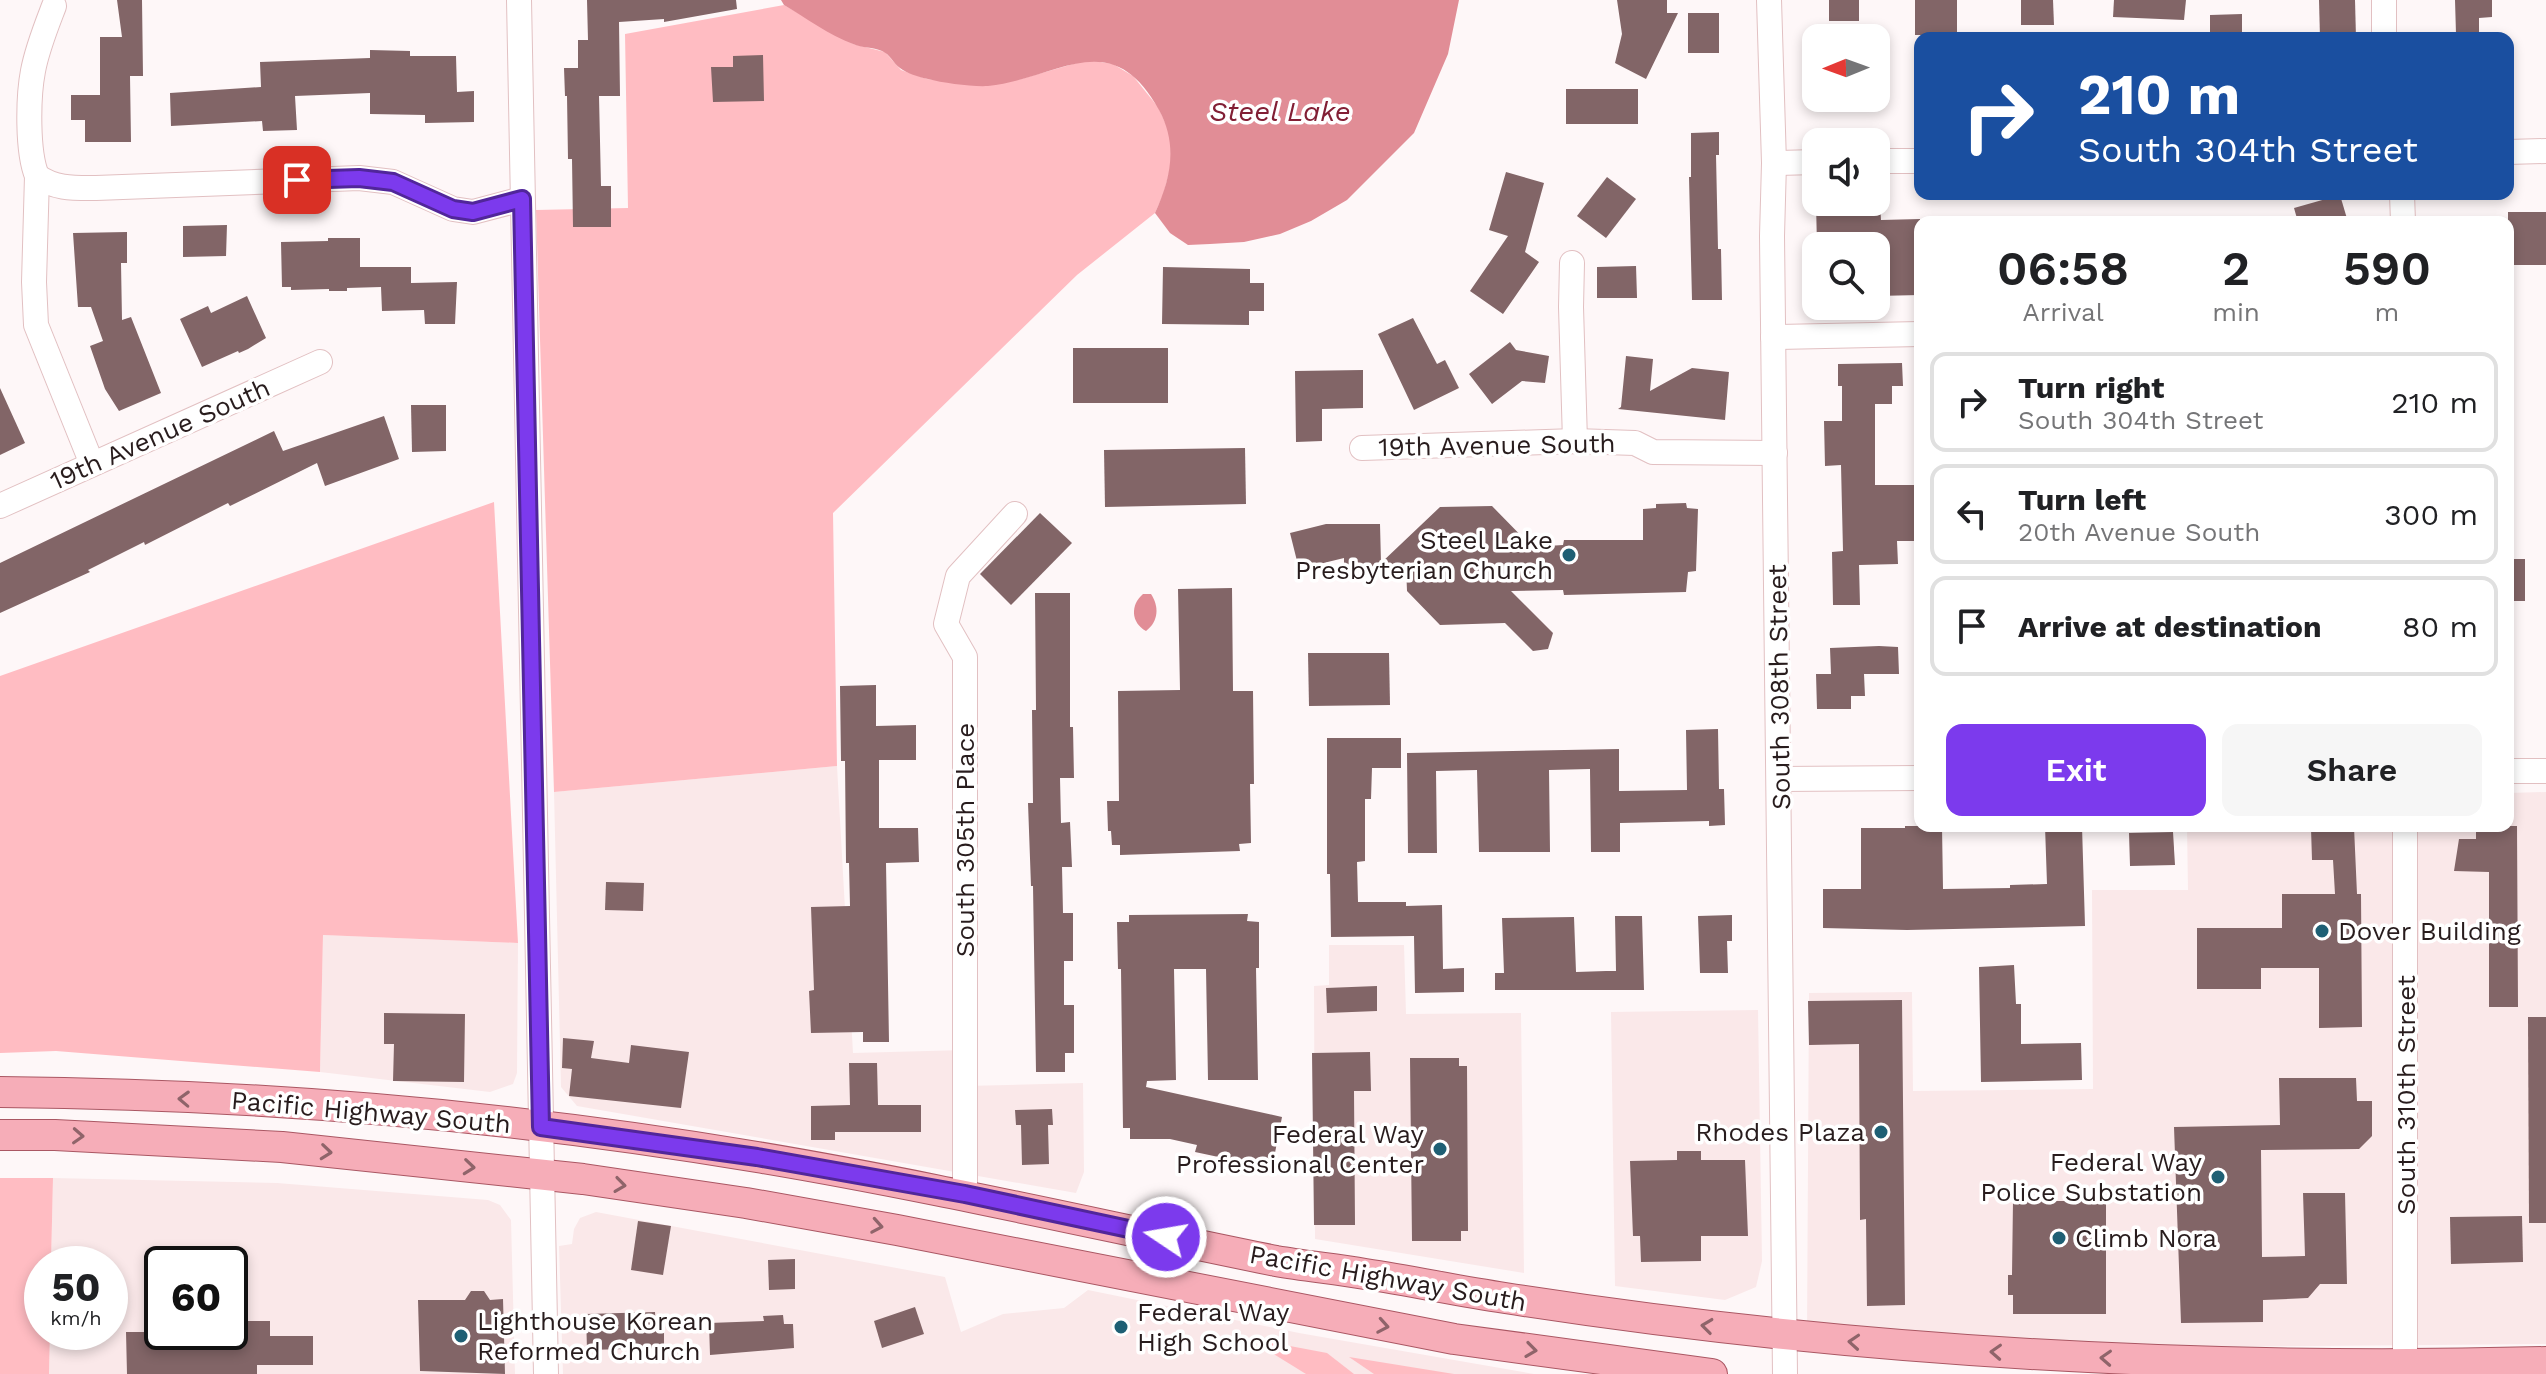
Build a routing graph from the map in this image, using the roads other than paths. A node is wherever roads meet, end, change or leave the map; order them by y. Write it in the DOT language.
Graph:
graph roads {
  1 [pos="519,0"];
  2 [pos="1769,0"];
  3 [pos="2384,0"];
  4 [pos="54,6"];
  5 [pos="2384,32"];
  6 [pos="2546,151"];
  7 [pos="2514,152"];
  8 [pos="1890,161"];
  9 [pos="1914,161"];
  10 [pos="1802,162"];
  11 [pos="1774,163"];
  12 [pos="37,176"];
  13 [pos="522,199"];
  14 [pos="1572,263"];
  15 [pos="1914,334"];
  16 [pos="1773,337"];
  17 [pos="320,362"];
  18 [pos="1575,441"];
  19 [pos="1362,448"];
  20 [pos="1775,453"];
  21 [pos="92,464"];
  22 [pos="0,506"];
  23 [pos="1015,514"];
  24 [pos="2514,771"];
  25 [pos="2546,771"];
  26 [pos="1914,778"];
  27 [pos="1780,779"];
  28 [pos="2405,832"];
  29 [pos="0,1092"];
  30 [pos="541,1127"];
  31 [pos="0,1135"];
  32 [pos="543,1175"];
  33 [pos="965,1194"];
  34 [pos="1785,1335"];
  35 [pos="2546,1362"];
  36 [pos="2405,1363"];
  37 [pos="546,1374"];
  38 [pos="1712,1374"];
  39 [pos="1785,1374"];
  1 -- 13 [label="street"];
  2 -- 11 [label="street, South 308th Street"];
  3 -- 5 [label="street"];
  4 -- 12 [label="street"];
  6 -- 7 [label="street"];
  8 -- 9 [label="street"];
  10 -- 11 [label="street"];
  11 -- 16 [label="street, South 308th Street"];
  12 -- 13 [label="street"];
  12 -- 21 [label="street"];
  13 -- 30 [label="street"];
  14 -- 18 [label="street"];
  15 -- 16 [label="street"];
  16 -- 20 [label="street, South 308th Street"];
  17 -- 21 [label="street, 19th Avenue South"];
  18 -- 19 [label="street, 19th Avenue South"];
  18 -- 20 [label="street, 19th Avenue South"];
  20 -- 27 [label="street, South 308th Street"];
  21 -- 22 [label="street, 19th Avenue South"];
  23 -- 33 [label="street, South 305th Place"];
  24 -- 25 [label="street"];
  26 -- 27 [label="street"];
  27 -- 34 [label="street, South 308th Street"];
  28 -- 36 [label="street, South 310th Street"];
  30 -- 29 [label="main road, Pacific Highway South, one-way"];
  30 -- 32 [label="street"];
  30 -- 33 [label="main road, Pacific Highway South"];
  31 -- 32 [label="main road, Pacific Highway South, one-way"];
  32 -- 37 [label="street"];
  32 -- 38 [label="main road, Pacific Highway South, one-way"];
  34 -- 33 [label="main road, Pacific Highway South, one-way"];
  36 -- 34 [label="main road, Pacific Highway South, one-way"];
  34 -- 39 [label="street, South 308th Street"];
  35 -- 36 [label="main road, Pacific Highway South"];
}
